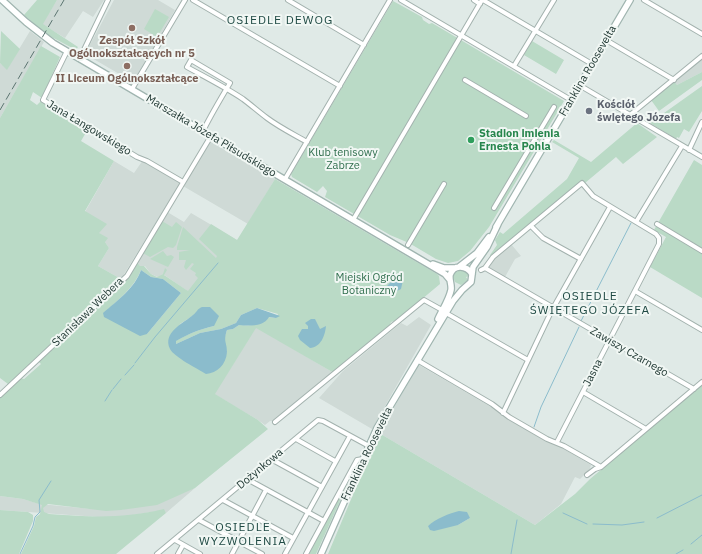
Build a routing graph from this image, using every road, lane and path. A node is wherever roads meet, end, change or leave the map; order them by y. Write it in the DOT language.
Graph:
graph roads {
  1 [pos="2,0"];
  2 [pos="108,0"];
  3 [pos="185,0"];
  4 [pos="193,0"];
  5 [pos="288,0"];
  6 [pos="390,0"];
  7 [pos="401,0"];
  8 [pos="474,0"];
  9 [pos="554,0"];
  10 [pos="630,0"];
  11 [pos="644,0"];
  12 [pos="482,1"];
  13 [pos="536,30"];
  14 [pos="702,34"];
  15 [pos="461,36"];
  16 [pos="606,40"];
  17 [pos="364,45"];
  18 [pos="67,51"];
  19 [pos="702,56"];
  20 [pos="80,58"];
  21 [pos="592,64"];
  22 [pos="514,66"];
  23 [pos="465,80"];
  24 [pos="674,80"];
  25 [pos="579,85"];
  26 [pos="340,86"];
  27 [pos="132,89"];
  28 [pos="226,90"];
  29 [pos="571,100"];
  30 [pos="554,107"];
  31 [pos="630,115"];
  32 [pos="526,116"];
  33 [pos="702,122"];
  34 [pos="203,130"];
  35 [pos="211,136"];
  36 [pos="306,142"];
  37 [pos="682,146"];
  38 [pos="689,150"];
  39 [pos="702,157"];
  40 [pos="285,179"];
  41 [pos="183,182"];
  42 [pos="444,184"];
  43 [pos="610,207"];
  44 [pos="494,208"];
  45 [pos="354,220"];
  46 [pos="636,222"];
  47 [pos="498,224"];
  48 [pos="657,224"];
  49 [pos="531,226"];
  50 [pos="408,245"];
  51 [pos="702,250"];
  52 [pos="581,259"];
  53 [pos="426,263"];
  54 [pos="457,268"];
  55 [pos="473,274"];
  56 [pos="450,281"];
  57 [pos="466,286"];
  58 [pos="635,291"];
  59 [pos="553,308"];
  60 [pos="444,311"];
  61 [pos="702,330"];
  62 [pos="609,341"];
  63 [pos="417,360"];
  64 [pos="528,360"];
  65 [pos="702,382"];
  66 [pos="694,389"];
  67 [pos="583,392"];
  68 [pos="0,394"];
  69 [pos="503,413"];
  70 [pos="275,422"];
  71 [pos="646,429"];
  72 [pos="350,436"];
  73 [pos="296,439"];
  74 [pos="557,442"];
  75 [pos="369,446"];
  76 [pos="271,459"];
  77 [pos="363,459"];
  78 [pos="335,461"];
  79 [pos="601,467"];
  80 [pos="587,475"];
  81 [pos="247,479"];
  82 [pos="322,487"];
  83 [pos="266,490"];
  84 [pos="223,500"];
  85 [pos="308,512"];
  86 [pos="252,516"];
  87 [pos="199,520"];
  88 [pos="324,521"];
  89 [pos="294,538"];
  90 [pos="175,540"];
  91 [pos="239,541"];
  92 [pos="183,545"];
  93 [pos="158,554"];
  94 [pos="178,554"];
  95 [pos="200,554"];
  96 [pos="232,554"];
  97 [pos="262,554"];
  98 [pos="285,554"];
  99 [pos="306,554"];
  100 [pos="321,554"];
  1 -- 18 [label="street, Marszałka Józefa Piłsudskiego"];
  2 -- 20 [label="street"];
  3 -- 27 [label="street"];
  4 -- 26 [label="street"];
  5 -- 17 [label="street"];
  6 -- 17 [label="street"];
  7 -- 15 [label="street"];
  8 -- 12 [label="street"];
  9 -- 13 [label="street"];
  10 -- 16 [label="street, Franklina Roosevelta"];
  11 -- 14 [label="street"];
  12 -- 13 [label="street"];
  12 -- 15 [label="street"];
  13 -- 21 [label="street"];
  13 -- 22 [label="street"];
  15 -- 22 [label="street"];
  15 -- 45 [label="street"];
  16 -- 21 [label="street, Franklina Roosevelta"];
  16 -- 24 [label="street"];
  17 -- 26 [label="street"];
  18 -- 20 [label="street, Marszałka Józefa Piłsudskiego"];
  18 -- 41 [label="street, Jana Łangowskiego"];
  19 -- 24 [label="street"];
  20 -- 27 [label="street, Marszałka Józefa Piłsudskiego"];
  21 -- 25 [label="street, Franklina Roosevelta"];
  22 -- 29 [label="street"];
  23 -- 32 [label="street"];
  24 -- 31 [label="street"];
  25 -- 29 [label="street, Franklina Roosevelta"];
  25 -- 31 [label="street"];
  26 -- 36 [label="street"];
  27 -- 34 [label="street, Marszałka Józefa Piłsudskiego"];
  28 -- 28 [label="street"];
  28 -- 34 [label="street"];
  28 -- 36 [label="street"];
  29 -- 47 [label="street, Franklina Roosevelta"];
  30 -- 44 [label="street"];
  31 -- 37 [label="street"];
  33 -- 38 [label="street"];
  34 -- 35 [label="street, Marszałka Józefa Piłsudskiego"];
  35 -- 40 [label="street, Marszałka Józefa Piłsudskiego"];
  35 -- 41 [label="street, Stanisława Webera"];
  36 -- 40 [label="street"];
  37 -- 38 [label="street"];
  37 -- 46 [label="street"];
  38 -- 39 [label="street"];
  40 -- 45 [label="street, Marszałka Józefa Piłsudskiego"];
  41 -- 68 [label="street, Stanisława Webera"];
  42 -- 50 [label="street"];
  43 -- 46 [label="street"];
  43 -- 49 [label="street"];
  43 -- 52 [label="street"];
  45 -- 53 [label="street, Marszałka Józefa Piłsudskiego"];
  46 -- 58 [label="street, Jasna"];
  47 -- 54 [label="street, Franklina Roosevelta"];
  47 -- 55 [label="street, Franklina Roosevelta"];
  48 -- 51 [label="street"];
  49 -- 52 [label="street"];
  49 -- 59 [label="street, Zawiszy Czarnego"];
  52 -- 59 [label="street"];
  53 -- 54 [label="street, Marszałka Józefa Piłsudskiego"];
  53 -- 56 [label="street, Marszałka Józefa Piłsudskiego"];
  54 -- 55 [label="street"];
  54 -- 56 [label="street"];
  55 -- 57 [label="street"];
  56 -- 57 [label="street"];
  56 -- 60 [label="street, Franklina Roosevelta"];
  57 -- 60 [label="street, Franklina Roosevelta"];
  58 -- 61 [label="street"];
  58 -- 62 [label="street, Jasna"];
  59 -- 62 [label="street, Zawiszy Czarnego"];
  59 -- 64 [label="street"];
  60 -- 63 [label="street, Franklina Roosevelta"];
  60 -- 64 [label="street"];
  60 -- 70 [label="street"];
  62 -- 66 [label="street, Zawiszy Czarnego"];
  62 -- 67 [label="street, Jasna"];
  63 -- 69 [label="street"];
  63 -- 75 [label="street, Franklina Roosevelta"];
  64 -- 69 [label="street"];
  65 -- 66 [label="street"];
  66 -- 71 [label="street"];
  67 -- 71 [label="street"];
  67 -- 74 [label="street, Jasna"];
  69 -- 74 [label="street"];
  71 -- 79 [label="street"];
  72 -- 73 [label="street, Dożynkowa"];
  72 -- 75 [label="street, Dożynkowa"];
  72 -- 78 [label="street"];
  73 -- 76 [label="street, Dożynkowa"];
  73 -- 78 [label="street"];
  74 -- 79 [label="street"];
  75 -- 77 [label="street, Franklina Roosevelta"];
  76 -- 81 [label="street, Dożynkowa"];
  76 -- 82 [label="street"];
  77 -- 88 [label="street"];
  77 -- 100 [label="street, Franklina Roosevelta"];
  78 -- 82 [label="street"];
  79 -- 80 [label="street"];
  81 -- 83 [label="street"];
  81 -- 84 [label="street, Dożynkowa"];
  82 -- 85 [label="street"];
  83 -- 85 [label="street"];
  83 -- 86 [label="street"];
  84 -- 86 [label="street"];
  84 -- 87 [label="street, Dożynkowa"];
  85 -- 88 [label="street"];
  85 -- 89 [label="street"];
  86 -- 89 [label="street"];
  86 -- 91 [label="street"];
  87 -- 90 [label="street, Dożynkowa"];
  87 -- 91 [label="street"];
  88 -- 99 [label="street"];
  89 -- 98 [label="street"];
  90 -- 92 [label="street"];
  90 -- 93 [label="street, Dożynkowa"];
  91 -- 96 [label="street"];
  91 -- 97 [label="street"];
  92 -- 94 [label="street"];
  92 -- 95 [label="street"];
}
